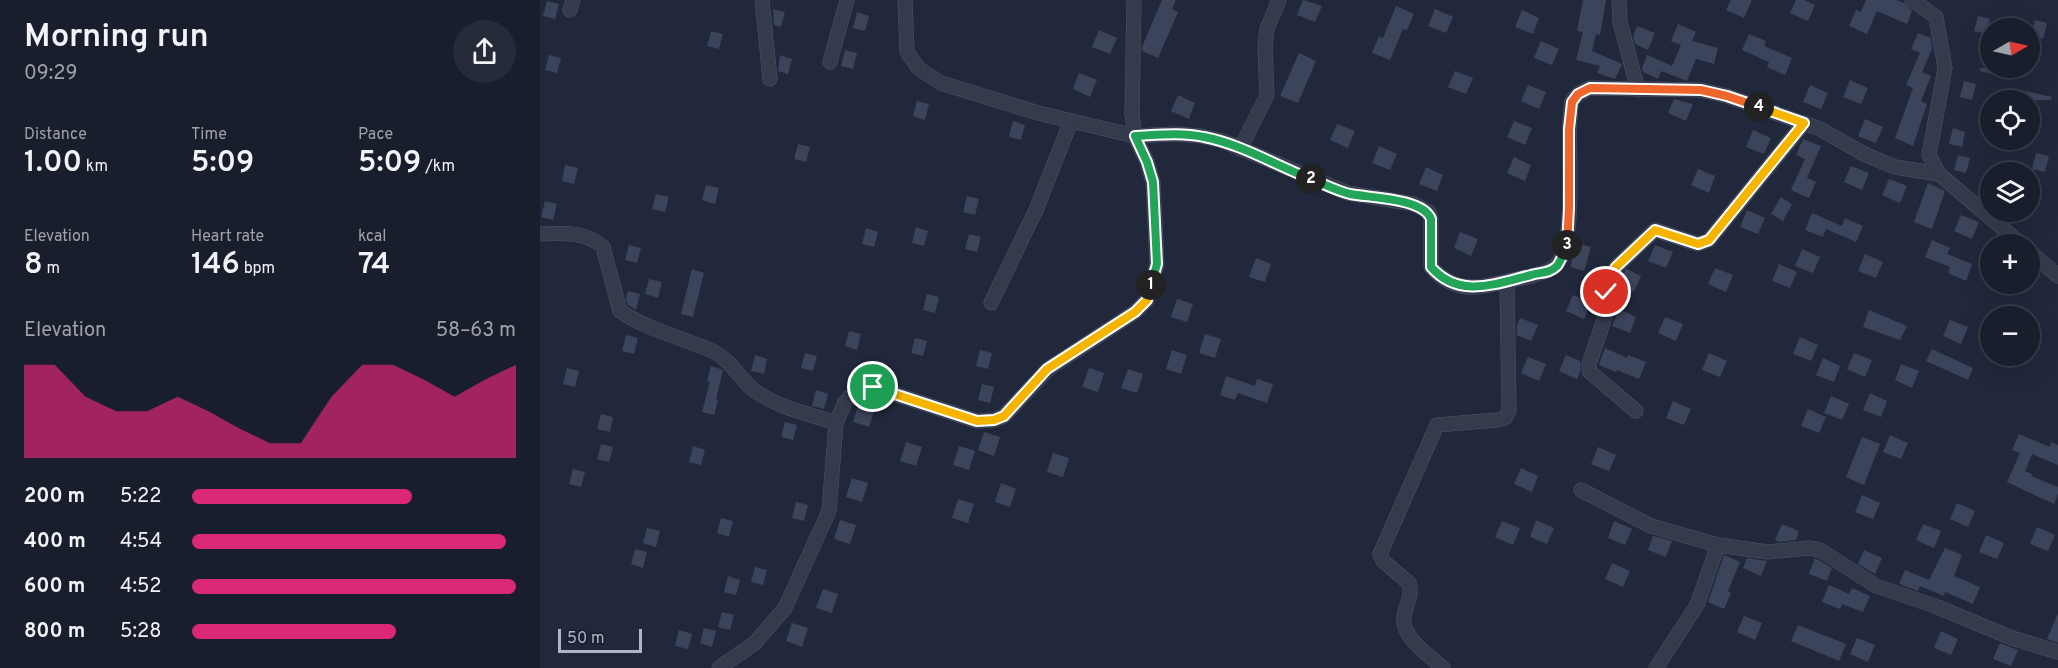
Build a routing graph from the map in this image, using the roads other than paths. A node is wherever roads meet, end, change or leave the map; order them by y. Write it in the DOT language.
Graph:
graph roads {
  1 [pos="762,0"];
  2 [pos="847,0"];
  3 [pos="905,0"];
  4 [pos="1134,0"];
  5 [pos="1279,0"];
  6 [pos="1619,0"];
  7 [pos="1912,0"];
  8 [pos="830,62"];
  9 [pos="770,79"];
  10 [pos="1638,90"];
  11 [pos="1071,121"];
  12 [pos="1804,123"];
  13 [pos="1135,136"];
  14 [pos="1240,149"];
  15 [pos="1940,174"];
  16 [pos="540,234"];
  17 [pos="2009,234"];
  18 [pos="2040,261"];
  19 [pos="2058,276"];
  20 [pos="1507,281"];
  21 [pos="992,303"];
  22 [pos="1636,411"];
  23 [pos="836,423"];
  24 [pos="1581,490"];
  25 [pos="1718,545"];
  26 [pos="2058,652"];
  27 [pos="718,668"];
  28 [pos="1443,668"];
  29 [pos="1656,668"];
  1 -- 9 [label="street"];
  2 -- 8 [label="street"];
  3 -- 11 [label="street"];
  4 -- 13 [label="street"];
  5 -- 14 [label="street"];
  6 -- 10 [label="street"];
  7 -- 15 [label="street"];
  10 -- 12 [label="street"];
  10 -- 20 [label="street"];
  11 -- 13 [label="street"];
  11 -- 21 [label="street"];
  12 -- 15 [label="street"];
  12 -- 22 [label="street"];
  13 -- 14 [label="street"];
  13 -- 23 [label="street"];
  14 -- 20 [label="street"];
  15 -- 17 [label="street"];
  16 -- 23 [label="street"];
  18 -- 19 [label="street"];
  20 -- 28 [label="street"];
  23 -- 27 [label="street"];
  24 -- 25 [label="street"];
  25 -- 26 [label="street"];
  25 -- 29 [label="street"];
}
